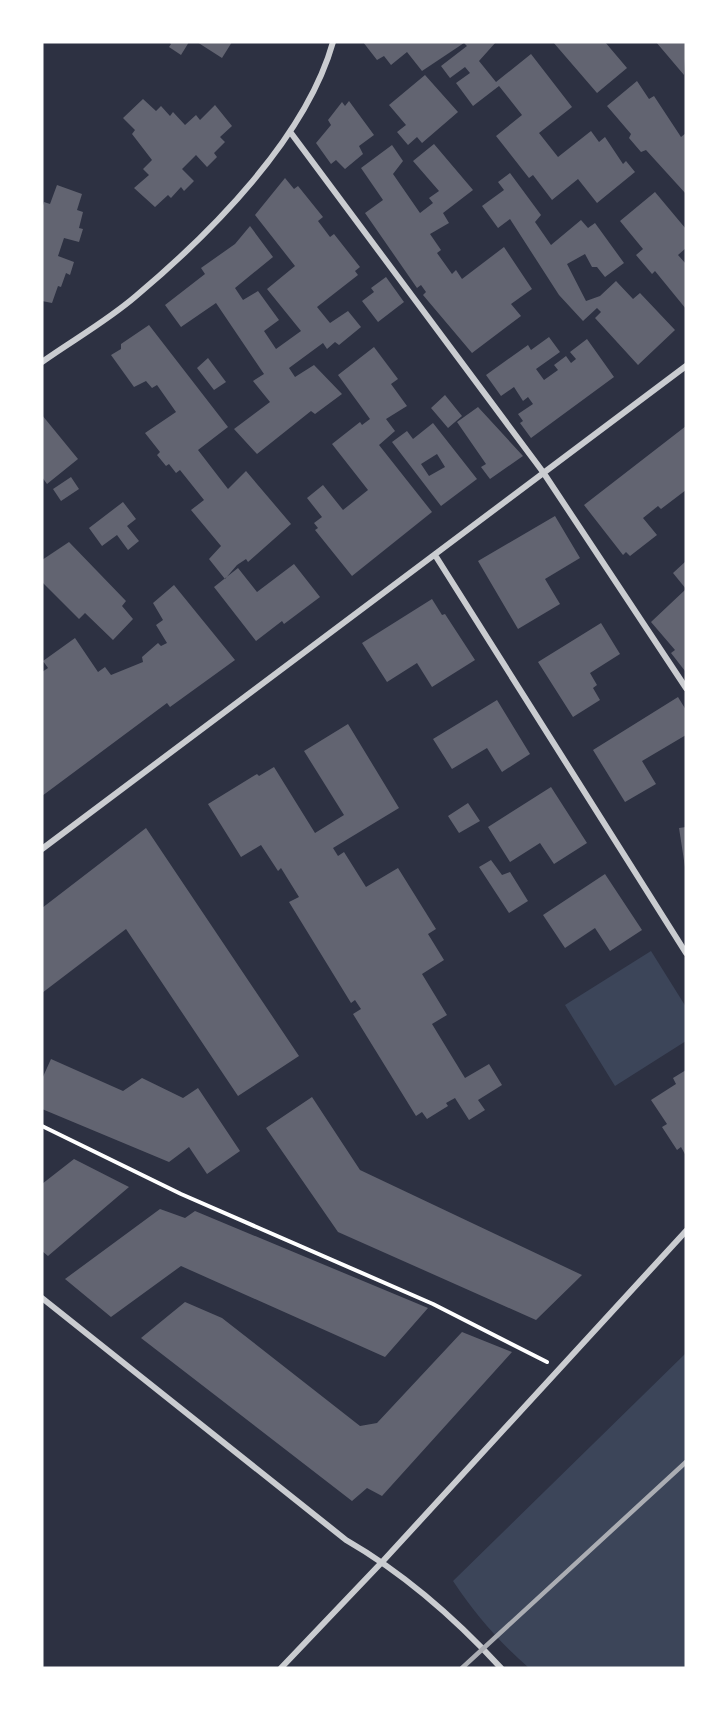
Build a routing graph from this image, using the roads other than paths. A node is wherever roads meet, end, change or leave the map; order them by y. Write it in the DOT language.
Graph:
graph roads {
  1 [pos="333,42"];
  2 [pos="291,133"];
  3 [pos="42,362"];
  4 [pos="686,366"];
  5 [pos="543,472"];
  6 [pos="435,555"];
  7 [pos="686,688"];
  8 [pos="42,849"];
  9 [pos="686,953"];
  10 [pos="686,1231"];
  11 [pos="42,1298"];
  12 [pos="383,1561"];
  13 [pos="281,1668"];
  14 [pos="501,1668"];
  1 -- 2 [label="street"];
  2 -- 3 [label="street"];
  2 -- 5 [label="street"];
  4 -- 5 [label="street"];
  5 -- 6 [label="street"];
  5 -- 7 [label="street"];
  6 -- 8 [label="street"];
  6 -- 9 [label="street"];
  10 -- 12 [label="street"];
  11 -- 12 [label="street"];
  12 -- 13 [label="street"];
  12 -- 14 [label="street"];
}
